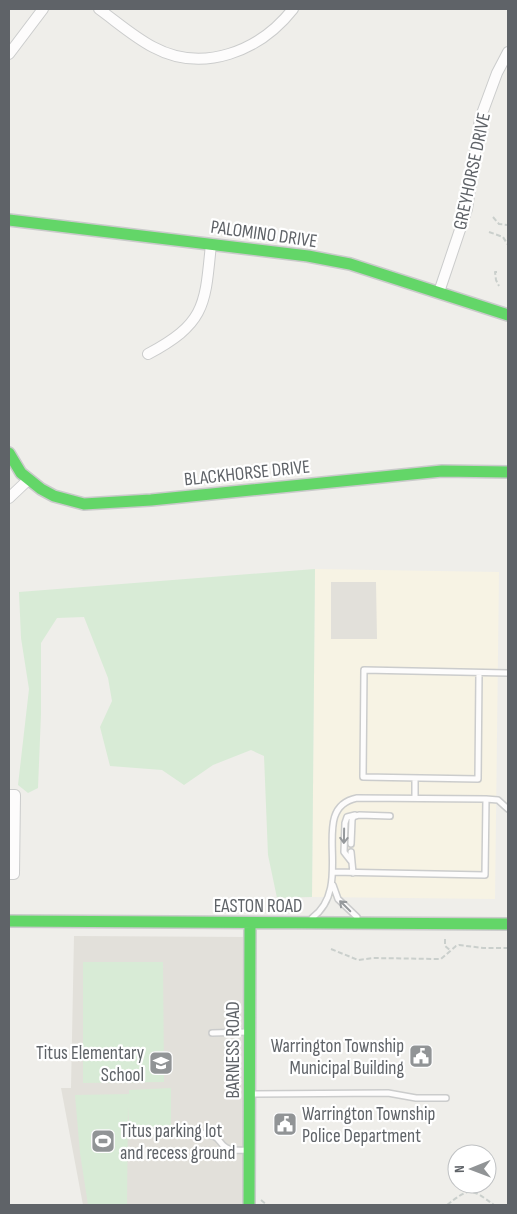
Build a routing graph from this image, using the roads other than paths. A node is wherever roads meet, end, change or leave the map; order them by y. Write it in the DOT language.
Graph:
graph roads {
  1 [pos="43,9"];
  2 [pos="99,9"];
  3 [pos="293,9"];
  4 [pos="508,52"];
  5 [pos="9,54"];
  6 [pos="9,220"];
  7 [pos="211,244"];
  8 [pos="439,292"];
  9 [pos="508,315"];
  10 [pos="148,354"];
  11 [pos="9,453"];
  12 [pos="508,472"];
  13 [pos="28,480"];
  14 [pos="9,498"];
  15 [pos="480,673"];
  16 [pos="508,673"];
  17 [pos="416,778"];
  18 [pos="9,794"];
  19 [pos="415,798"];
  20 [pos="486,799"];
  21 [pos="508,809"];
  22 [pos="355,815"];
  23 [pos="390,816"];
  24 [pos="351,844"];
  25 [pos="351,852"];
  26 [pos="351,861"];
  27 [pos="332,872"];
  28 [pos="352,873"];
  29 [pos="9,874"];
  30 [pos="332,882"];
  31 [pos="9,921"];
  32 [pos="306,923"];
  33 [pos="366,923"];
  34 [pos="250,924"];
  35 [pos="508,924"];
  36 [pos="250,1032"];
  37 [pos="212,1033"];
  38 [pos="250,1094"];
  39 [pos="446,1098"];
  40 [pos="130,1132"];
  41 [pos="250,1150"];
  42 [pos="249,1205"];
  1 -- 5 [label="street"];
  2 -- 3 [label="street"];
  4 -- 8 [label="street, GREYHORSE DRIVE"];
  6 -- 7 [label="main road, PALOMINO DRIVE"];
  7 -- 8 [label="main road, PALOMINO DRIVE"];
  7 -- 10 [label="street"];
  8 -- 9 [label="main road, PALOMINO DRIVE"];
  11 -- 13 [label="main road, BLACKHORSE DRIVE"];
  12 -- 13 [label="main road, BLACKHORSE DRIVE"];
  13 -- 14 [label="street"];
  15 -- 16 [label="lane"];
  15 -- 17 [label="lane"];
  15 -- 17 [label="lane"];
  17 -- 19 [label="lane"];
  18 -- 29 [label="street"];
  19 -- 20 [label="lane"];
  19 -- 27 [label="lane"];
  20 -- 21 [label="lane"];
  20 -- 28 [label="lane"];
  22 -- 23 [label="lane"];
  22 -- 24 [label="lane"];
  22 -- 26 [label="lane, one-way"];
  25 -- 26 [label="lane"];
  26 -- 28 [label="lane"];
  27 -- 28 [label="lane"];
  27 -- 30 [label="lane"];
  30 -- 32 [label="lane"];
  33 -- 30 [label="lane, one-way"];
  31 -- 34 [label="main road, EASTON ROAD"];
  32 -- 33 [label="main road, EASTON ROAD"];
  32 -- 34 [label="main road, EASTON ROAD"];
  33 -- 35 [label="main road, EASTON ROAD"];
  34 -- 36 [label="main road, BARNESS ROAD"];
  36 -- 37 [label="lane"];
  36 -- 38 [label="main road, BARNESS ROAD"];
  38 -- 39 [label="lane"];
  38 -- 41 [label="main road, BARNESS ROAD"];
  40 -- 41 [label="lane"];
  41 -- 42 [label="main road, BARNESS ROAD"];
}
